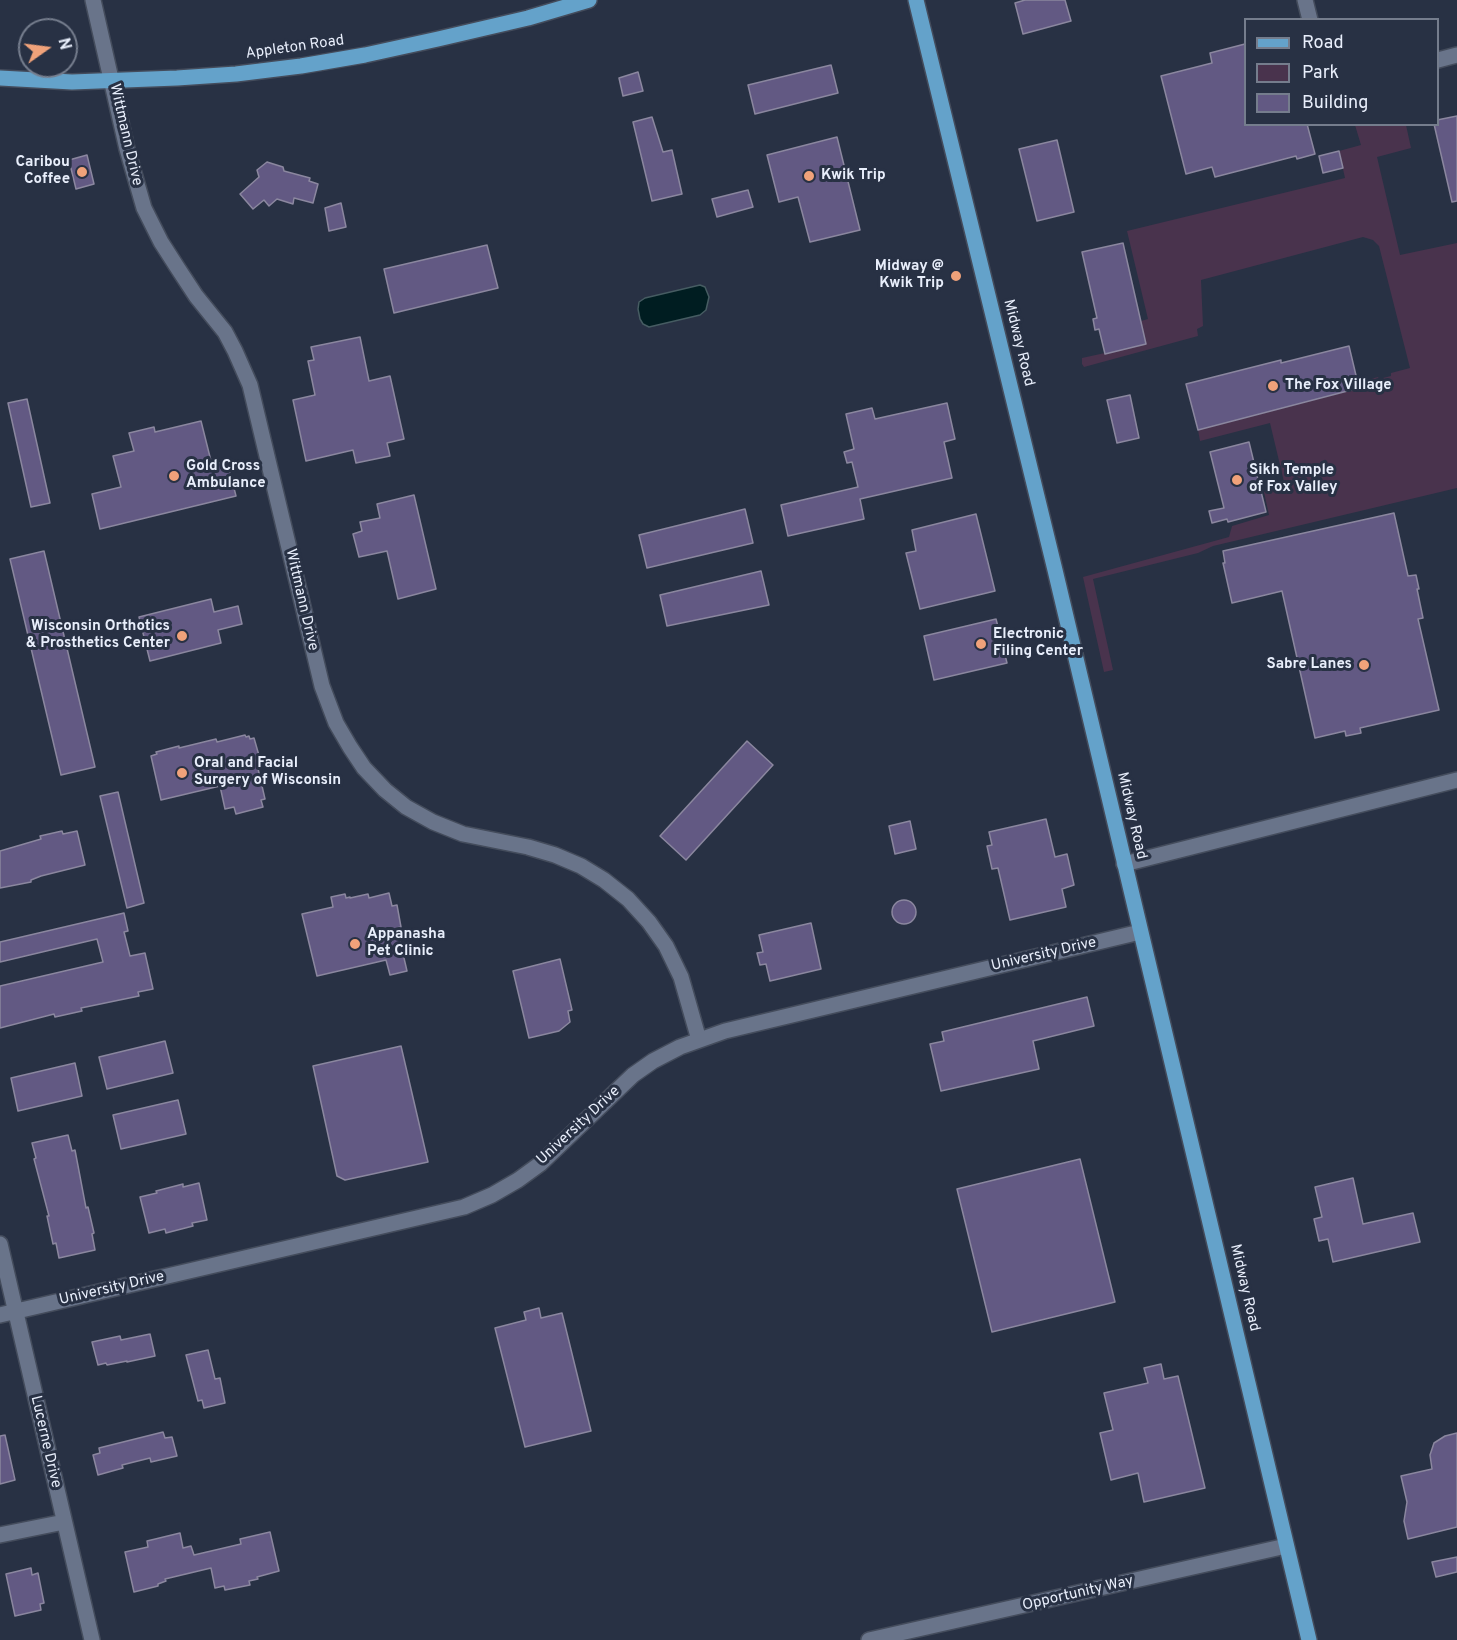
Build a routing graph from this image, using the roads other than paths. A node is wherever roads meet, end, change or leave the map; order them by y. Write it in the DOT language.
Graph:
graph roads {
  1 [pos="93,0"];
  2 [pos="589,0"];
  3 [pos="916,0"];
  4 [pos="1305,0"];
  5 [pos="1310,18"];
  6 [pos="1457,55"];
  7 [pos="1439,60"];
  8 [pos="0,78"];
  9 [pos="113,80"];
  10 [pos="1457,780"];
  11 [pos="1124,864"];
  12 [pos="1140,932"];
  13 [pos="699,1040"];
  14 [pos="0,1244"];
  15 [pos="15,1311"];
  16 [pos="0,1315"];
  17 [pos="64,1522"];
  18 [pos="0,1535"];
  19 [pos="1286,1546"];
  20 [pos="92,1640"];
  21 [pos="869,1640"];
  22 [pos="1309,1640"];
  1 -- 9 [label="street, Wittmann Drive"];
  2 -- 9 [label="main road, Appleton Road"];
  3 -- 11 [label="main road, Midway Road"];
  4 -- 5 [label="street"];
  6 -- 7 [label="street"];
  8 -- 9 [label="main road, Appleton Road"];
  9 -- 13 [label="street, Wittmann Drive"];
  10 -- 11 [label="street"];
  11 -- 12 [label="main road, Midway Road"];
  12 -- 13 [label="street, University Drive"];
  12 -- 19 [label="main road, Midway Road"];
  13 -- 15 [label="street, University Drive"];
  14 -- 15 [label="street, Lucerne Drive"];
  15 -- 16 [label="street, University Drive"];
  15 -- 17 [label="street, Lucerne Drive"];
  17 -- 18 [label="street"];
  17 -- 20 [label="street, Lucerne Drive"];
  19 -- 21 [label="street, Opportunity Way"];
  19 -- 22 [label="main road, Midway Road"];
}
